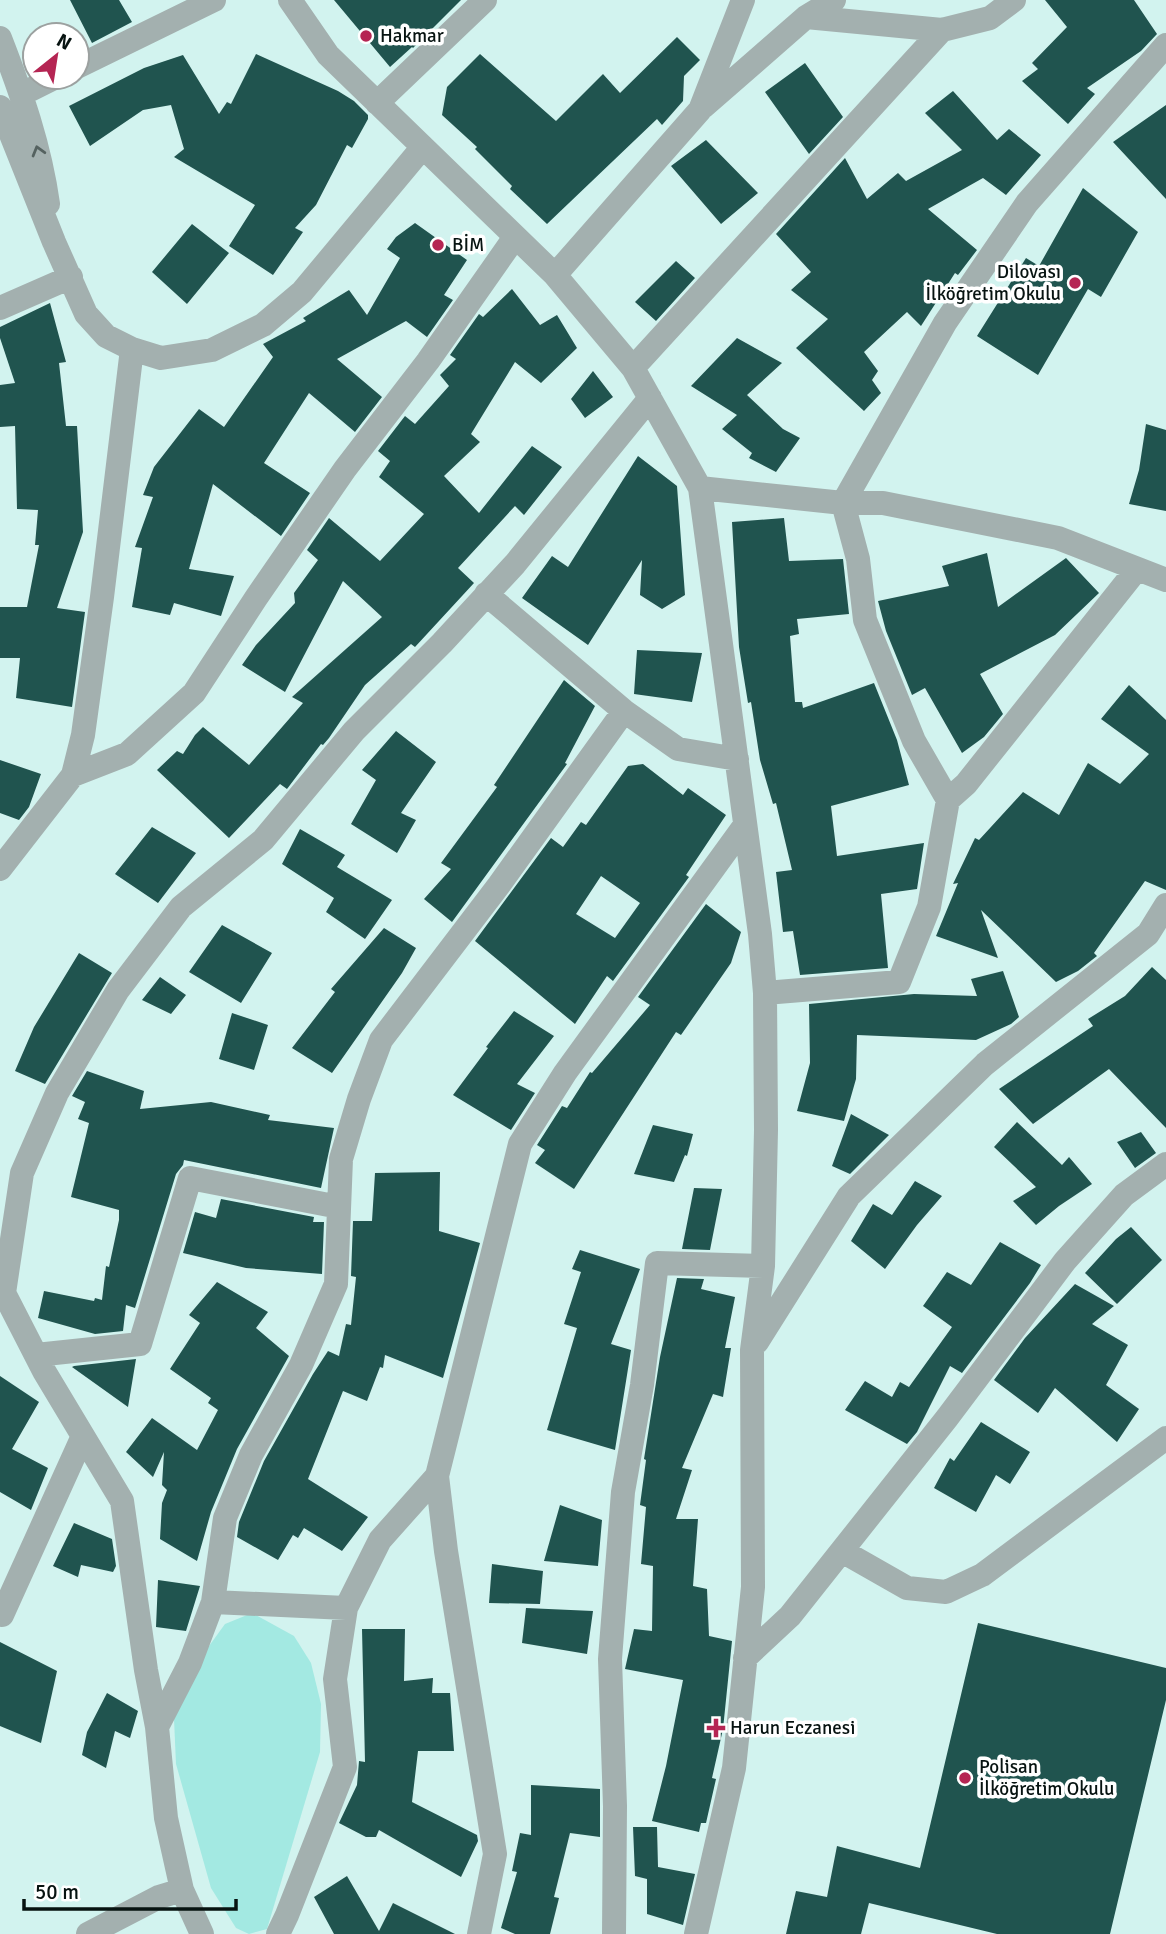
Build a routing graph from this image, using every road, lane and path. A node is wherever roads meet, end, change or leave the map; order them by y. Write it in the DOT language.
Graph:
graph roads {
  1 [pos="214,0"];
  2 [pos="290,0"];
  3 [pos="485,0"];
  4 [pos="743,0"];
  5 [pos="834,0"];
  6 [pos="1014,0"];
  7 [pos="806,17"];
  8 [pos="942,30"];
  9 [pos="0,38"];
  10 [pos="1166,45"];
  11 [pos="91,60"];
  12 [pos="28,91"];
  13 [pos="22,94"];
  14 [pos="377,103"];
  15 [pos="0,107"];
  16 [pos="700,110"];
  17 [pos="422,148"];
  18 [pos="515,237"];
  19 [pos="54,242"];
  20 [pos="555,275"];
  21 [pos="71,277"];
  22 [pos="0,308"];
  23 [pos="132,349"];
  24 [pos="633,368"];
  25 [pos="650,398"];
  26 [pos="700,488"];
  27 [pos="843,503"];
  28 [pos="1137,569"];
  29 [pos="1166,580"];
  30 [pos="486,594"];
  31 [pos="624,711"];
  32 [pos="737,759"];
  33 [pos="73,775"];
  34 [pos="948,800"];
  35 [pos="745,825"];
  36 [pos="0,869"];
  37 [pos="1166,905"];
  38 [pos="765,993"];
  39 [pos="1166,1164"];
  40 [pos="339,1207"];
  41 [pos="763,1266"];
  42 [pos="2,1294"];
  43 [pos="752,1350"];
  44 [pos="36,1355"];
  45 [pos="83,1436"];
  46 [pos="1166,1438"];
  47 [pos="437,1476"];
  48 [pos="842,1550"];
  49 [pos="213,1602"];
  50 [pos="346,1608"];
  51 [pos="2,1615"];
  52 [pos="745,1658"];
  53 [pos="157,1727"];
  54 [pos="183,1890"];
  55 [pos="88,1934"];
  56 [pos="202,1934"];
  57 [pos="278,1934"];
  58 [pos="479,1934"];
  59 [pos="614,1934"];
  60 [pos="696,1934"];
  1 -- 11 [label="street"];
  2 -- 14 [label="street"];
  3 -- 14 [label="street"];
  4 -- 16 [label="street"];
  5 -- 7 [label="street"];
  6 -- 8 [label="street"];
  7 -- 8 [label="street"];
  7 -- 16 [label="street"];
  8 -- 24 [label="street"];
  9 -- 13 [label="street"];
  10 -- 27 [label="street"];
  12 -- 13 [label="street"];
  19 -- 13 [label="street, one-way"];
  14 -- 17 [label="street"];
  15 -- 19 [label="street"];
  16 -- 20 [label="street"];
  17 -- 18 [label="street"];
  17 -- 23 [label="street"];
  18 -- 20 [label="street"];
  18 -- 33 [label="street"];
  19 -- 21 [label="street"];
  20 -- 24 [label="street"];
  21 -- 22 [label="street"];
  21 -- 23 [label="street"];
  23 -- 33 [label="street"];
  24 -- 25 [label="street"];
  25 -- 26 [label="street"];
  25 -- 30 [label="street"];
  26 -- 27 [label="street"];
  26 -- 32 [label="street"];
  27 -- 28 [label="street"];
  27 -- 34 [label="street"];
  28 -- 29 [label="street"];
  28 -- 34 [label="street"];
  30 -- 31 [label="street"];
  30 -- 42 [label="street"];
  31 -- 32 [label="street"];
  31 -- 40 [label="street"];
  32 -- 35 [label="street"];
  33 -- 36 [label="street"];
  34 -- 38 [label="street"];
  35 -- 38 [label="street"];
  35 -- 47 [label="street"];
  37 -- 43 [label="street"];
  38 -- 41 [label="street"];
  39 -- 48 [label="street"];
  40 -- 44 [label="street"];
  40 -- 49 [label="street"];
  41 -- 43 [label="street"];
  41 -- 59 [label="street"];
  42 -- 44 [label="street"];
  43 -- 52 [label="street"];
  44 -- 45 [label="street"];
  45 -- 51 [label="street"];
  45 -- 53 [label="street"];
  46 -- 48 [label="street"];
  47 -- 50 [label="street"];
  47 -- 58 [label="street"];
  48 -- 52 [label="street"];
  49 -- 50 [label="street"];
  49 -- 53 [label="street"];
  50 -- 57 [label="street"];
  52 -- 60 [label="street"];
  53 -- 54 [label="street"];
  54 -- 55 [label="street"];
  54 -- 56 [label="street"];
}
